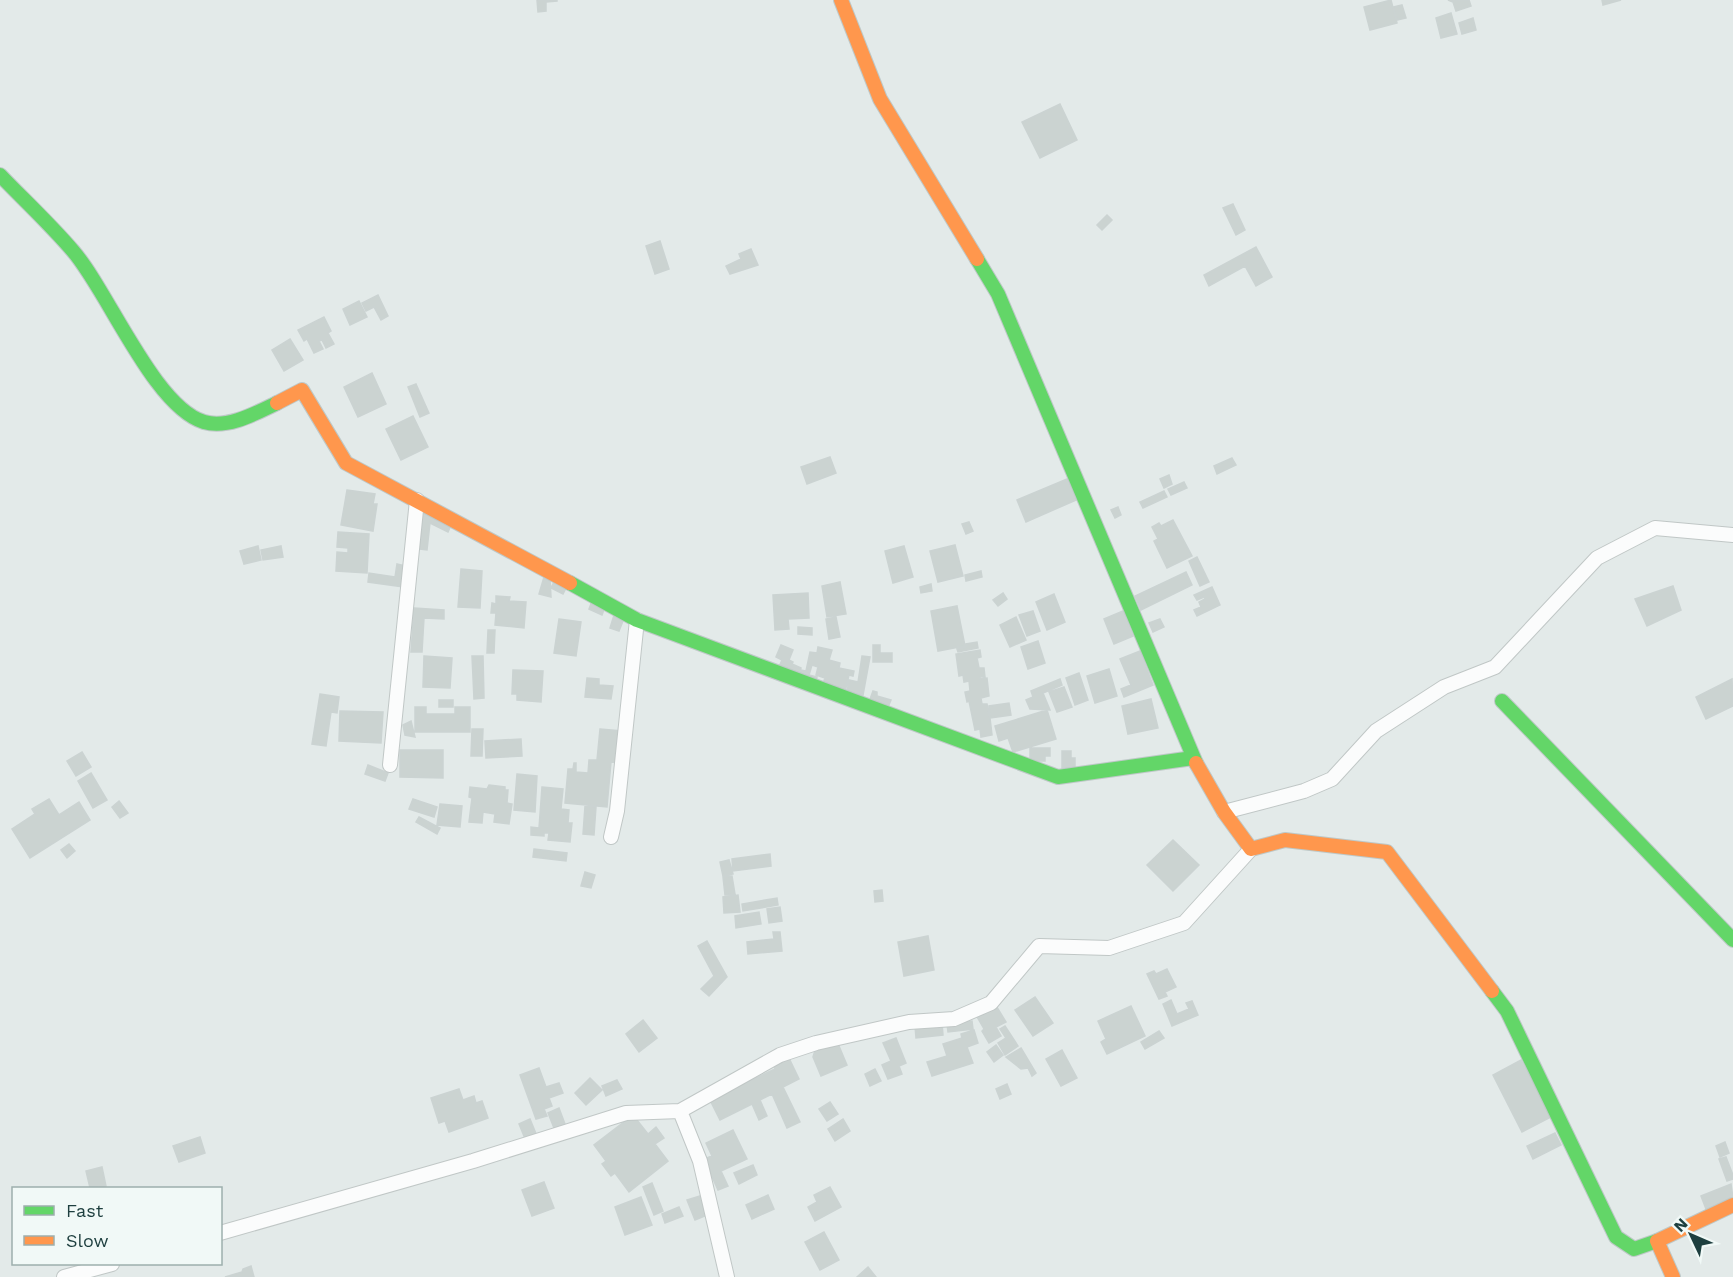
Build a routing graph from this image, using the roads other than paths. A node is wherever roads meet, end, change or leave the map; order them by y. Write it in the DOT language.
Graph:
graph roads {
  1 [pos="841,0"];
  2 [pos="0,175"];
  3 [pos="417,500"];
  4 [pos="1733,535"];
  5 [pos="637,620"];
  6 [pos="1502,701"];
  7 [pos="1193,758"];
  8 [pos="390,765"];
  9 [pos="1224,812"];
  10 [pos="611,837"];
  11 [pos="1251,849"];
  12 [pos="1733,940"];
  13 [pos="681,1111"];
  14 [pos="1733,1205"];
  15 [pos="222,1232"];
  16 [pos="1657,1241"];
  17 [pos="105,1265"];
  18 [pos="64,1277"];
  19 [pos="727,1277"];
  20 [pos="1673,1277"];
  1 -- 7 [label="street"];
  2 -- 3 [label="street"];
  3 -- 5 [label="street"];
  3 -- 8 [label="street"];
  4 -- 9 [label="street"];
  5 -- 7 [label="street"];
  5 -- 10 [label="street"];
  6 -- 12 [label="street"];
  7 -- 9 [label="street"];
  9 -- 11 [label="street"];
  11 -- 13 [label="street"];
  11 -- 16 [label="street"];
  13 -- 15 [label="street"];
  13 -- 19 [label="street"];
  14 -- 16 [label="street"];
  16 -- 20 [label="street"];
  17 -- 18 [label="street"];
}
